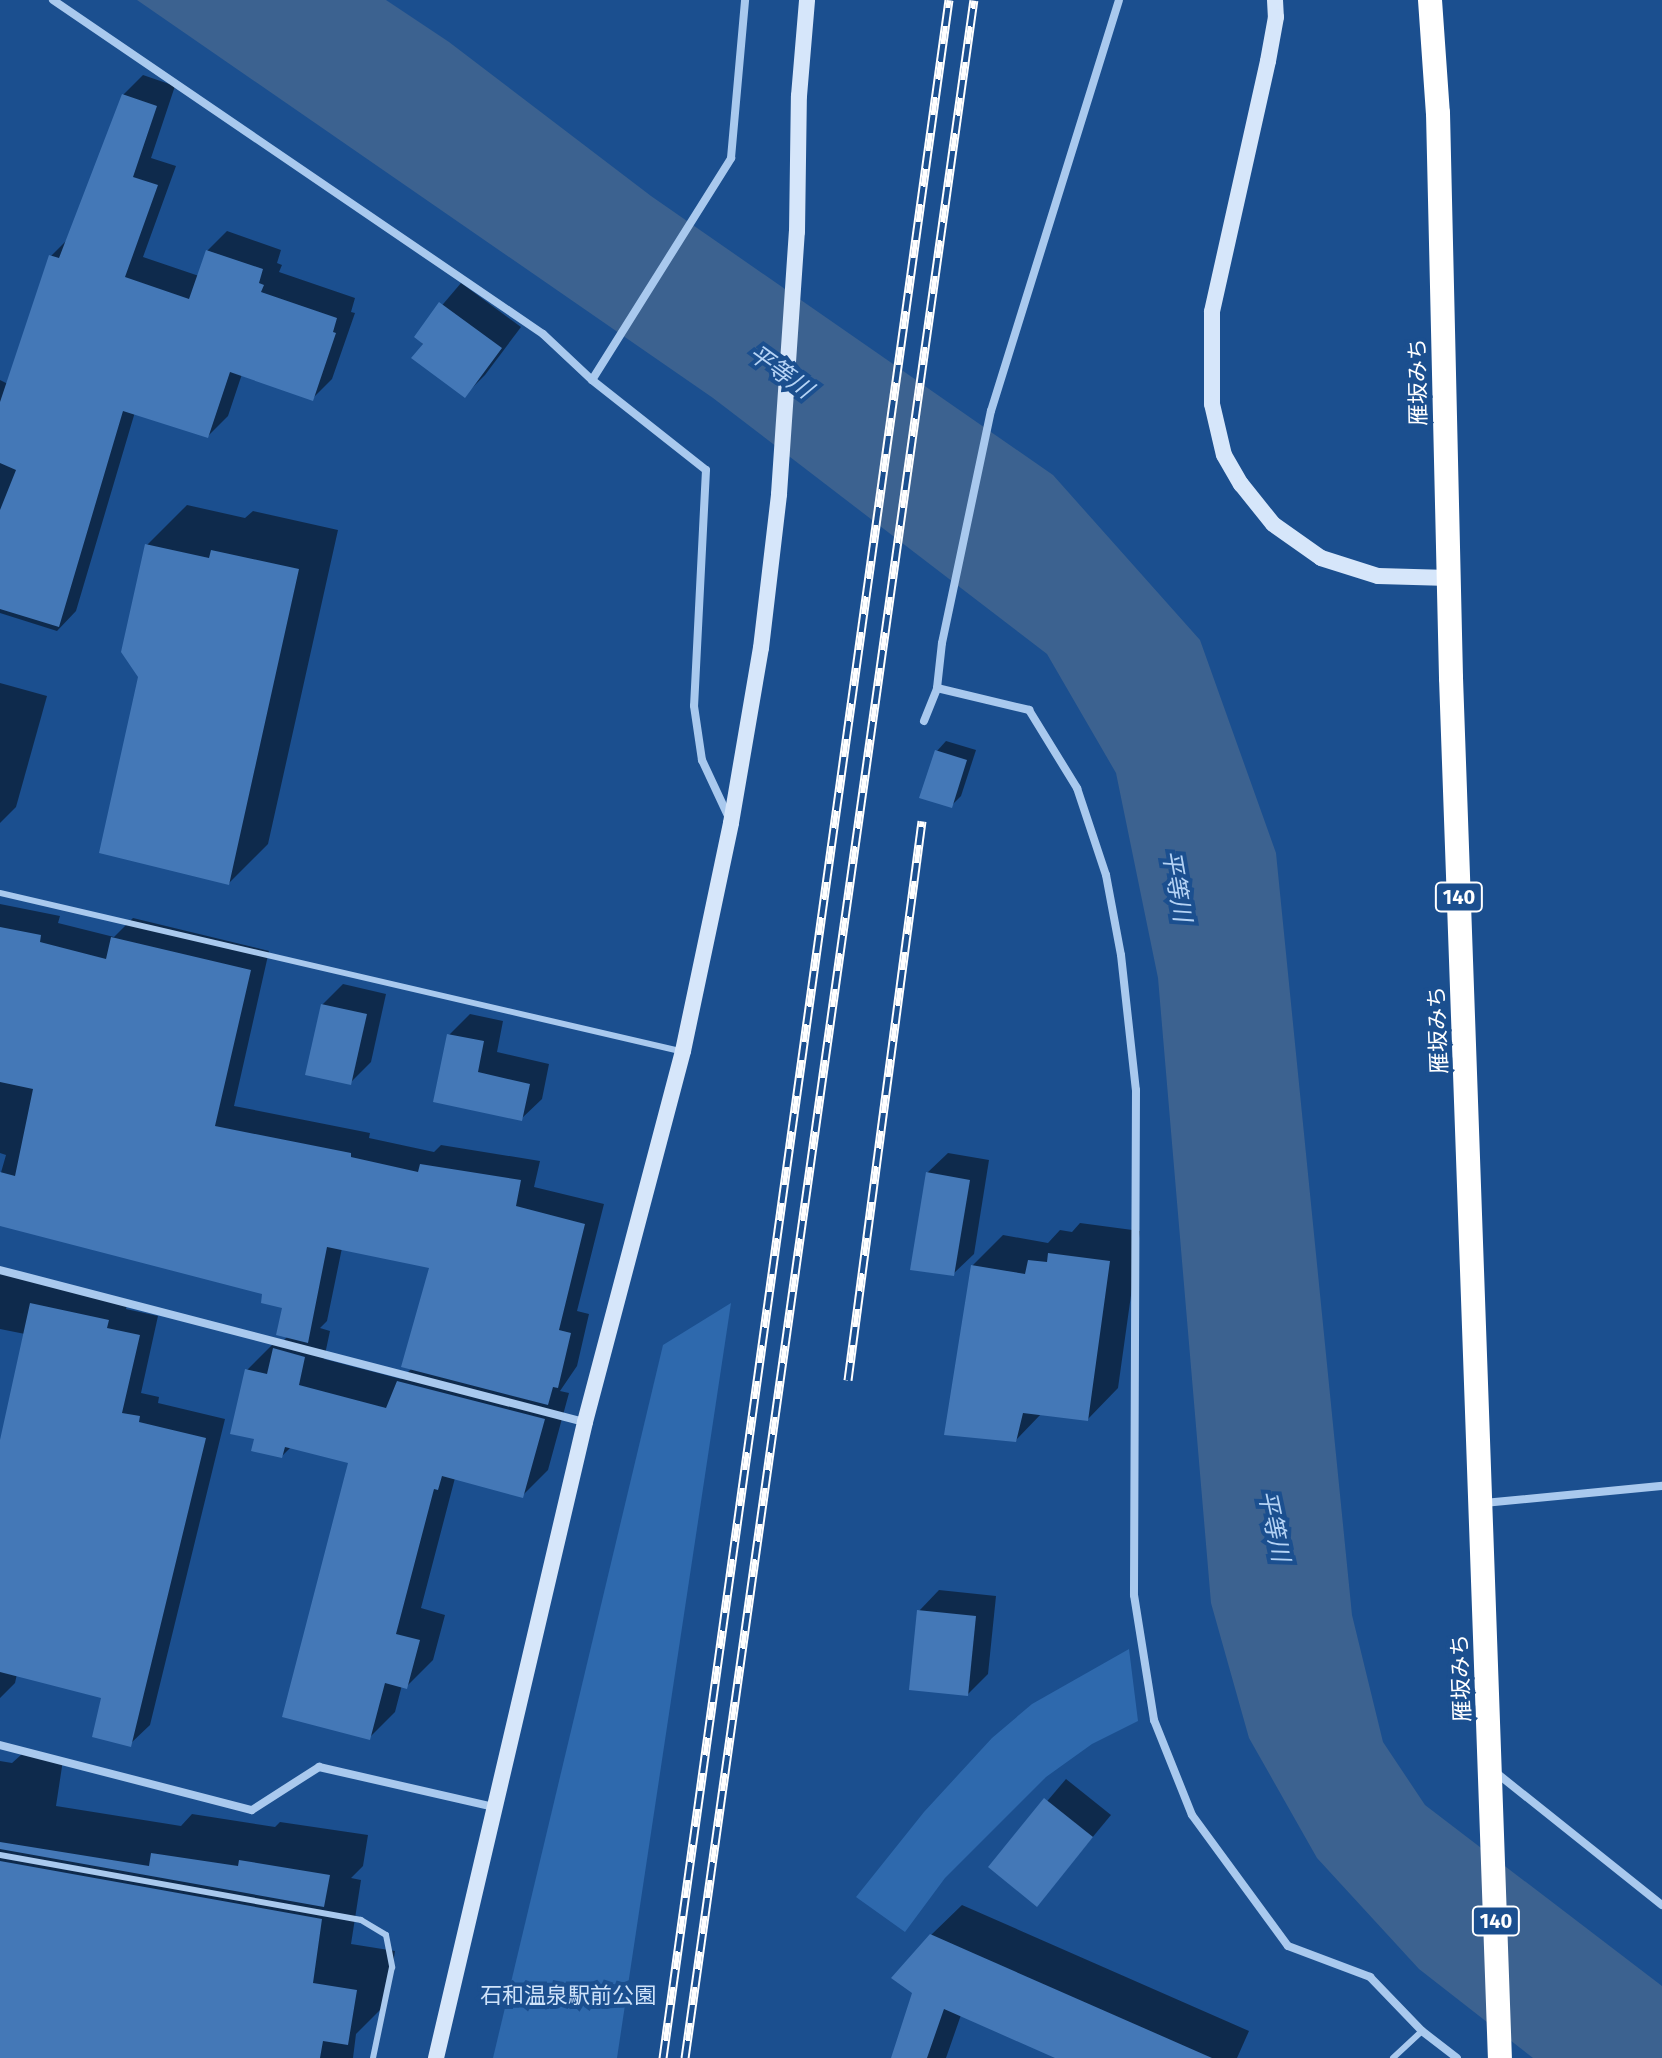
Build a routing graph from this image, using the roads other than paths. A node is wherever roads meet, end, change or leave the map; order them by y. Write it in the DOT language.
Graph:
graph roads {
  1 [pos="53,0"];
  2 [pos="745,0"];
  3 [pos="807,0"];
  4 [pos="1119,0"];
  5 [pos="1275,0"];
  6 [pos="1430,0"];
  7 [pos="592,380"];
  8 [pos="1449,578"];
  9 [pos="937,688"];
  10 [pos="924,721"];
  11 [pos="731,823"];
  12 [pos="0,893"];
  13 [pos="683,1051"];
  14 [pos="0,1270"];
  15 [pos="585,1422"];
  16 [pos="1662,1486"];
  17 [pos="1481,1504"];
  18 [pos="0,1745"];
  19 [pos="1491,1769"];
  20 [pos="494,1807"];
  21 [pos="0,1855"];
  22 [pos="1662,1905"];
  23 [pos="1422,2031"];
  24 [pos="1500,2053"];
  25 [pos="373,2058"];
  26 [pos="436,2058"];
  27 [pos="1393,2058"];
  28 [pos="1457,2058"];
  1 -- 7 [label="street"];
  2 -- 7 [label="street"];
  3 -- 11 [label="street"];
  4 -- 9 [label="street"];
  5 -- 8 [label="street"];
  6 -- 8 [label="highway, 雁坂みち / 140"];
  7 -- 11 [label="street"];
  8 -- 17 [label="highway, 雁坂みち / 140"];
  9 -- 10 [label="street"];
  9 -- 23 [label="street"];
  11 -- 13 [label="street"];
  12 -- 13 [label="lane"];
  13 -- 15 [label="street"];
  14 -- 15 [label="street"];
  15 -- 20 [label="street"];
  16 -- 17 [label="street"];
  17 -- 19 [label="highway, 雁坂みち / 140"];
  18 -- 20 [label="street"];
  19 -- 22 [label="street"];
  19 -- 24 [label="highway, 雁坂みち / 140"];
  20 -- 26 [label="street"];
  21 -- 25 [label="lane"];
  23 -- 27 [label="lane"];
  23 -- 28 [label="street"];
}
